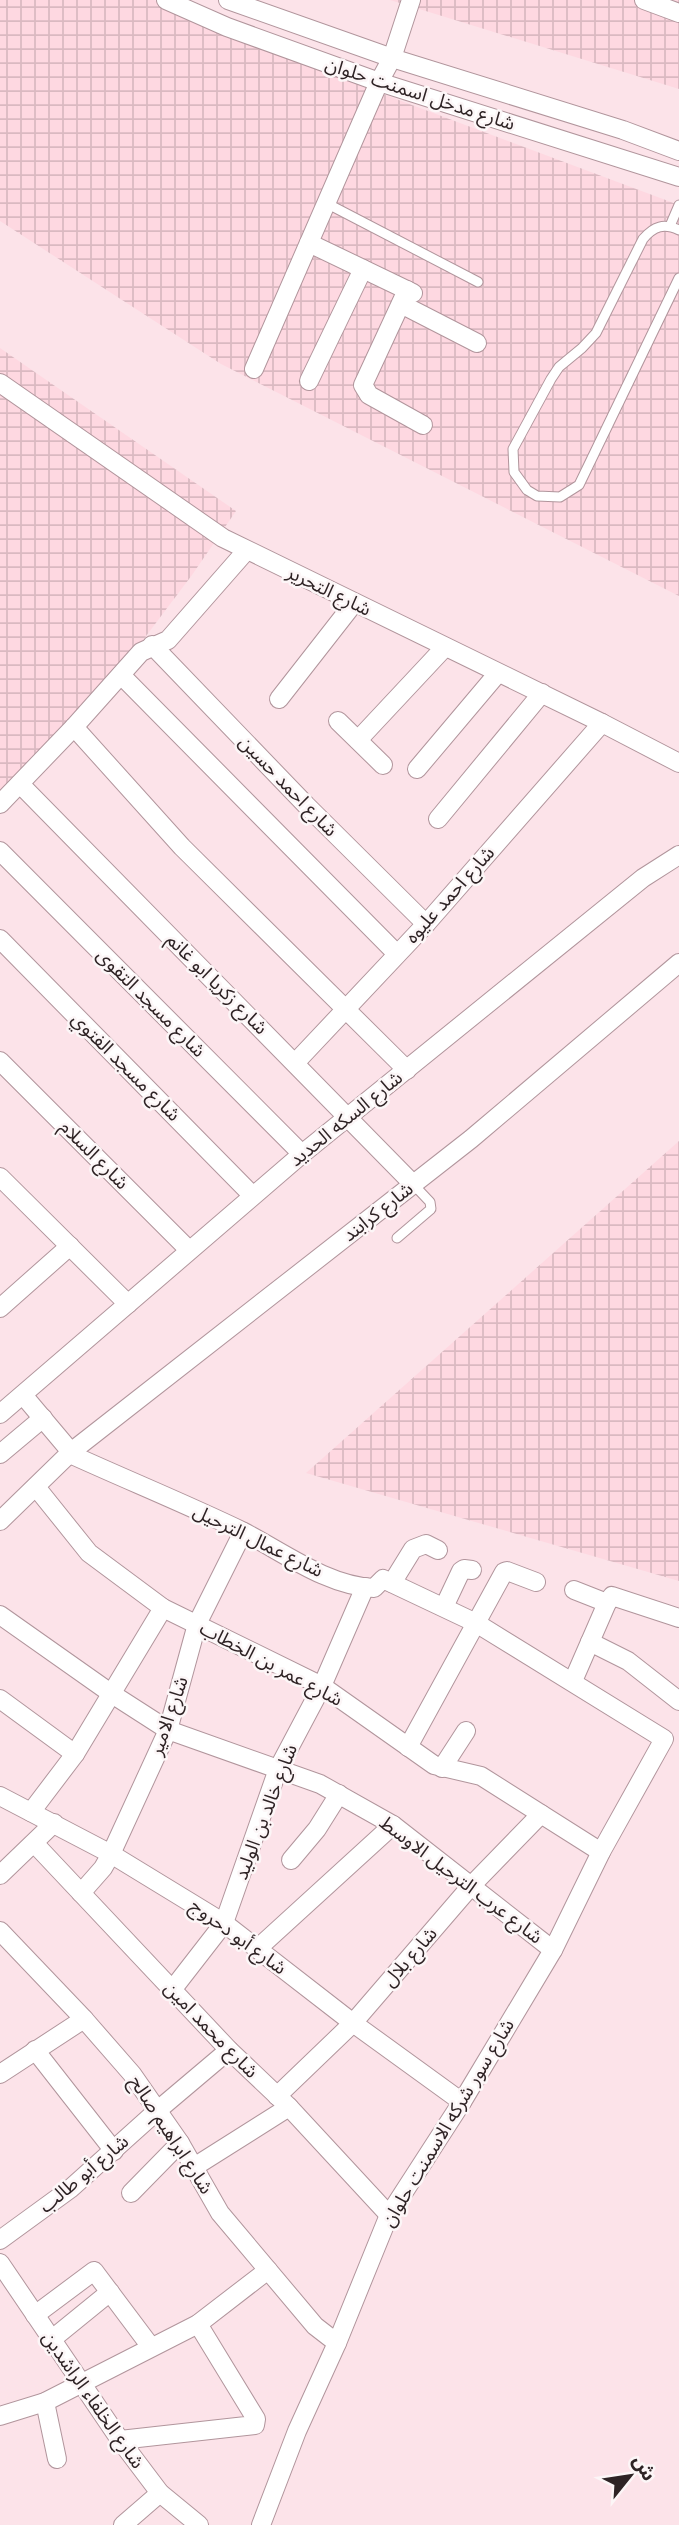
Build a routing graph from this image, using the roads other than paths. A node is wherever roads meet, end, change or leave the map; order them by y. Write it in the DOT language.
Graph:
graph roads {
  1 [pos="166,0"];
  2 [pos="411,0"];
  3 [pos="644,0"];
  4 [pos="234,2"];
  5 [pos="679,13"];
  6 [pos="227,27"];
  7 [pos="392,58"];
  8 [pos="379,82"];
  9 [pos="679,151"];
  10 [pos="679,177"];
  11 [pos="326,203"];
  12 [pos="679,205"];
  13 [pos="674,228"];
  14 [pos="309,243"];
  15 [pos="363,269"];
  16 [pos="679,278"];
  17 [pos="478,282"];
  18 [pos="407,296"];
  19 [pos="477,342"];
  20 [pos="254,369"];
  21 [pos="309,381"];
  22 [pos="0,383"];
  23 [pos="423,425"];
  24 [pos="246,551"];
  25 [pos="354,603"];
  26 [pos="152,645"];
  27 [pos="445,647"];
  28 [pos="498,673"];
  29 [pos="121,675"];
  30 [pos="542,694"];
  31 [pos="279,699"];
  32 [pos="338,720"];
  33 [pos="602,723"];
  34 [pos="74,727"];
  35 [pos="358,740"];
  36 [pos="679,763"];
  37 [pos="383,765"];
  38 [pos="417,769"];
  39 [pos="20,784"];
  40 [pos="0,804"];
  41 [pos="438,819"];
  42 [pos="0,851"];
  43 [pos="679,855"];
  44 [pos="426,924"];
  45 [pos="0,939"];
  46 [pos="397,954"];
  47 [pos="679,963"];
  48 [pos="345,1009"];
  49 [pos="0,1061"];
  50 [pos="295,1063"];
  51 [pos="407,1070"];
  52 [pos="348,1117"];
  53 [pos="302,1154"];
  54 [pos="0,1177"];
  55 [pos="413,1184"];
  56 [pos="253,1195"];
  57 [pos="397,1238"];
  58 [pos="70,1246"];
  59 [pos="189,1250"];
  60 [pos="2,1302"];
  61 [pos="128,1304"];
  62 [pos="23,1395"];
  63 [pos="0,1414"];
  64 [pos="43,1418"];
  65 [pos="71,1453"];
  66 [pos="0,1454"];
  67 [pos="36,1487"];
  68 [pos="0,1521"];
  69 [pos="243,1532"];
  70 [pos="438,1550"];
  71 [pos="472,1570"];
  72 [pos="536,1582"];
  73 [pos="392,1584"];
  74 [pos="365,1587"];
  75 [pos="574,1590"];
  76 [pos="607,1603"];
  77 [pos="444,1607"];
  78 [pos="163,1608"];
  79 [pos="0,1615"];
  80 [pos="679,1618"];
  81 [pos="476,1623"];
  82 [pos="197,1624"];
  83 [pos="590,1642"];
  84 [pos="573,1681"];
  85 [pos="322,1686"];
  86 [pos="112,1694"];
  87 [pos="0,1699"];
  88 [pos="679,1701"];
  89 [pos="168,1730"];
  90 [pos="466,1731"];
  91 [pos="408,1747"];
  92 [pos="75,1754"];
  93 [pos="442,1768"];
  94 [pos="278,1769"];
  95 [pos="339,1794"];
  96 [pos="4,1804"];
  97 [pos="32,1812"];
  98 [pos="541,1814"];
  99 [pos="54,1823"];
  100 [pos="393,1825"];
  101 [pos="34,1843"];
  102 [pos="601,1852"];
  103 [pos="111,1854"];
  104 [pos="291,1860"];
  105 [pos="0,1875"];
  106 [pos="471,1886"];
  107 [pos="81,1892"];
  108 [pos="224,1923"];
  109 [pos="0,1931"];
  110 [pos="257,1949"];
  111 [pos="553,1950"];
  112 [pos="172,1990"];
  113 [pos="84,2020"];
  114 [pos="353,2023"];
  115 [pos="35,2050"];
  116 [pos="229,2050"];
  117 [pos="0,2074"];
  118 [pos="283,2102"];
  119 [pos="462,2102"];
  120 [pos="158,2110"];
  121 [pos="180,2143"];
  122 [pos="114,2151"];
  123 [pos="194,2168"];
  124 [pos="131,2193"];
  125 [pos="389,2216"];
  126 [pos="0,2240"];
  127 [pos="0,2263"];
  128 [pos="268,2270"];
  129 [pos="110,2292"];
  130 [pos="34,2315"];
  131 [pos="198,2324"];
  132 [pos="51,2340"];
  133 [pos="337,2343"];
  134 [pos="151,2347"];
  135 [pos="80,2383"];
  136 [pos="45,2402"];
  137 [pos="0,2416"];
  138 [pos="120,2440"];
  139 [pos="57,2459"];
  140 [pos="160,2493"];
  141 [pos="123,2525"];
  142 [pos="200,2525"];
  143 [pos="261,2525"];
  1 -- 6 [label="street, شارع مدخل اسمنت حلوان"];
  2 -- 7 [label="street"];
  3 -- 5 [label="street"];
  4 -- 6 [label="street"];
  4 -- 7 [label="street, شارع مدخل اسمنت حلوان"];
  6 -- 8 [label="street, شارع مدخل اسمنت حلوان"];
  7 -- 8 [label="street"];
  7 -- 9 [label="street, شارع مدخل اسمنت حلوان"];
  8 -- 10 [label="street, شارع مدخل اسمنت حلوان"];
  8 -- 11 [label="street"];
  11 -- 14 [label="street"];
  11 -- 17 [label="lane"];
  12 -- 13 [label="lane"];
  13 -- 16 [label="lane"];
  14 -- 15 [label="street"];
  14 -- 20 [label="street"];
  15 -- 18 [label="street"];
  15 -- 21 [label="street"];
  18 -- 19 [label="street"];
  18 -- 23 [label="street"];
  22 -- 24 [label="street, شارع التحرير"];
  24 -- 25 [label="street, شارع التحرير"];
  24 -- 26 [label="street"];
  25 -- 27 [label="street, شارع التحرير"];
  25 -- 31 [label="street"];
  26 -- 29 [label="street"];
  26 -- 44 [label="street, شارع احمد حسين"];
  27 -- 28 [label="street, شارع التحرير"];
  27 -- 35 [label="street"];
  28 -- 30 [label="street, شارع التحرير"];
  28 -- 38 [label="street"];
  29 -- 34 [label="street"];
  29 -- 46 [label="street"];
  30 -- 33 [label="street, شارع التحرير"];
  30 -- 41 [label="street"];
  32 -- 35 [label="street"];
  33 -- 36 [label="street, شارع التحرير"];
  33 -- 44 [label="street, شارع احمد عليوه"];
  34 -- 39 [label="street"];
  34 -- 48 [label="street"];
  35 -- 37 [label="street"];
  39 -- 40 [label="street"];
  39 -- 50 [label="street, شارع زكريا ابو غانم"];
  42 -- 53 [label="street, شارع مسجد التقوى"];
  43 -- 51 [label="street, شارع السكه الحديد"];
  44 -- 46 [label="street, شارع احمد عليوه"];
  45 -- 56 [label="street, شارع مسجد الفتوي"];
  46 -- 48 [label="street, شارع احمد عليوه"];
  47 -- 55 [label="street, شارع كرابند"];
  48 -- 50 [label="street, شارع احمد عليوه"];
  48 -- 51 [label="street"];
  49 -- 59 [label="street, شارع السلام"];
  50 -- 52 [label="street, شارع زكريا ابو غانم"];
  51 -- 52 [label="street, شارع السكه الحديد"];
  52 -- 53 [label="street, شارع السكه الحديد"];
  52 -- 55 [label="street, شارع زكريا ابو غانم"];
  53 -- 56 [label="street, شارع السكه الحديد"];
  54 -- 58 [label="street"];
  55 -- 57 [label="lane"];
  55 -- 65 [label="street, شارع كرابند"];
  56 -- 59 [label="street, شارع السكه الحديد"];
  58 -- 60 [label="street"];
  58 -- 61 [label="street"];
  59 -- 61 [label="street, شارع السكه الحديد"];
  61 -- 62 [label="street, شارع السكه الحديد"];
  62 -- 63 [label="street, شارع السكه الحديد"];
  62 -- 64 [label="street"];
  64 -- 65 [label="street"];
  64 -- 66 [label="street"];
  65 -- 67 [label="street"];
  65 -- 69 [label="street, شارع عمال الترحيل"];
  67 -- 68 [label="street"];
  67 -- 78 [label="street, شارع عمر بن الخطاب"];
  69 -- 74 [label="street, شارع عمال الترحيل"];
  69 -- 82 [label="street, شارع الامير"];
  70 -- 73 [label="street"];
  71 -- 77 [label="street"];
  72 -- 81 [label="street"];
  73 -- 74 [label="street, شارع عمال الترحيل"];
  73 -- 77 [label="street"];
  74 -- 85 [label="street, شارع خالد بن الوليد"];
  75 -- 76 [label="street"];
  76 -- 80 [label="street"];
  76 -- 83 [label="street"];
  77 -- 81 [label="street"];
  78 -- 82 [label="street, شارع عمر بن الخطاب"];
  78 -- 86 [label="street"];
  79 -- 86 [label="street, شارع عرب الترحيل الاوسط"];
  81 -- 84 [label="street"];
  81 -- 91 [label="street"];
  82 -- 85 [label="street, شارع عمر بن الخطاب"];
  82 -- 89 [label="street, شارع الامير"];
  83 -- 84 [label="street"];
  83 -- 88 [label="street"];
  84 -- 102 [label="street, شارع سور شركه الاسمنت حلوان"];
  85 -- 91 [label="street, شارع عمر بن الخطاب"];
  85 -- 94 [label="street, شارع خالد بن الوليد"];
  86 -- 89 [label="street, شارع عرب الترحيل الاوسط"];
  86 -- 92 [label="street"];
  87 -- 92 [label="street"];
  89 -- 94 [label="street, شارع عرب الترحيل الاوسط"];
  89 -- 103 [label="street, شارع الامير"];
  90 -- 93 [label="street"];
  91 -- 93 [label="street, شارع عمر بن الخطاب"];
  92 -- 97 [label="street"];
  93 -- 98 [label="street, شارع عمر بن الخطاب"];
  94 -- 95 [label="street, شارع عرب الترحيل الاوسط"];
  94 -- 108 [label="street, شارع خالد بن الوليد"];
  95 -- 100 [label="street, شارع عرب الترحيل الاوسط"];
  95 -- 104 [label="street"];
  96 -- 97 [label="street, شارع أبو دحروج"];
  97 -- 99 [label="street, شارع أبو دحروج"];
  98 -- 102 [label="street, شارع عمر بن الخطاب"];
  98 -- 106 [label="street, شارع بلال"];
  99 -- 101 [label="street"];
  99 -- 103 [label="street, شارع أبو دحروج"];
  100 -- 106 [label="street, شارع عرب الترحيل الاوسط"];
  100 -- 110 [label="street"];
  101 -- 105 [label="street"];
  101 -- 107 [label="street, شارع محمد امين"];
  102 -- 111 [label="street, شارع سور شركه الاسمنت حلوان"];
  103 -- 107 [label="street, شارع الامير"];
  103 -- 108 [label="street, شارع أبو دحروج"];
  106 -- 111 [label="street, شارع عرب الترحيل الاوسط"];
  106 -- 114 [label="street, شارع بلال"];
  107 -- 112 [label="street, شارع محمد امين"];
  108 -- 110 [label="street, شارع أبو دحروج"];
  108 -- 112 [label="street, شارع خالد بن الوليد"];
  109 -- 113 [label="street, شارع ابراهيم صالح"];
  110 -- 114 [label="street, شارع أبو دحروج"];
  111 -- 119 [label="street, شارع سور شركه الاسمنت حلوان"];
  112 -- 116 [label="street, شارع محمد امين"];
  113 -- 115 [label="street"];
  113 -- 120 [label="street, شارع ابراهيم صالح"];
  114 -- 118 [label="street, شارع بلال"];
  114 -- 119 [label="street, شارع أبو دحروج"];
  115 -- 117 [label="street"];
  115 -- 122 [label="street"];
  116 -- 118 [label="street, شارع محمد امين"];
  116 -- 120 [label="street, شارع أبو طالب"];
  118 -- 123 [label="street, شارع بلال"];
  118 -- 125 [label="street, شارع محمد امين"];
  119 -- 125 [label="street, شارع سور شركه الاسمنت حلوان"];
  120 -- 121 [label="street, شارع ابراهيم صالح"];
  120 -- 122 [label="street, شارع أبو طالب"];
  121 -- 123 [label="street, شارع ابراهيم صالح"];
  121 -- 124 [label="street"];
  122 -- 126 [label="street, شارع أبو طالب"];
  123 -- 128 [label="street, شارع ابراهيم صالح"];
  125 -- 133 [label="street, شارع سور شركه الاسمنت حلوان"];
  127 -- 130 [label="street, شارع الخلفاء الراشدين"];
  128 -- 131 [label="street"];
  128 -- 133 [label="street, شارع ابراهيم صالح"];
  129 -- 130 [label="street"];
  129 -- 132 [label="street"];
  129 -- 134 [label="street"];
  130 -- 132 [label="street, شارع الخلفاء الراشدين"];
  131 -- 134 [label="street"];
  131 -- 138 [label="street"];
  132 -- 135 [label="street, شارع الخلفاء الراشدين"];
  133 -- 143 [label="street, شارع سور شركه الاسمنت حلوان"];
  134 -- 135 [label="street"];
  135 -- 136 [label="street"];
  135 -- 138 [label="street, شارع الخلفاء الراشدين"];
  136 -- 137 [label="street"];
  136 -- 139 [label="street"];
  138 -- 140 [label="street, شارع الخلفاء الراشدين"];
  140 -- 141 [label="street"];
  140 -- 142 [label="street, شارع الخلفاء الراشدين"];
}
